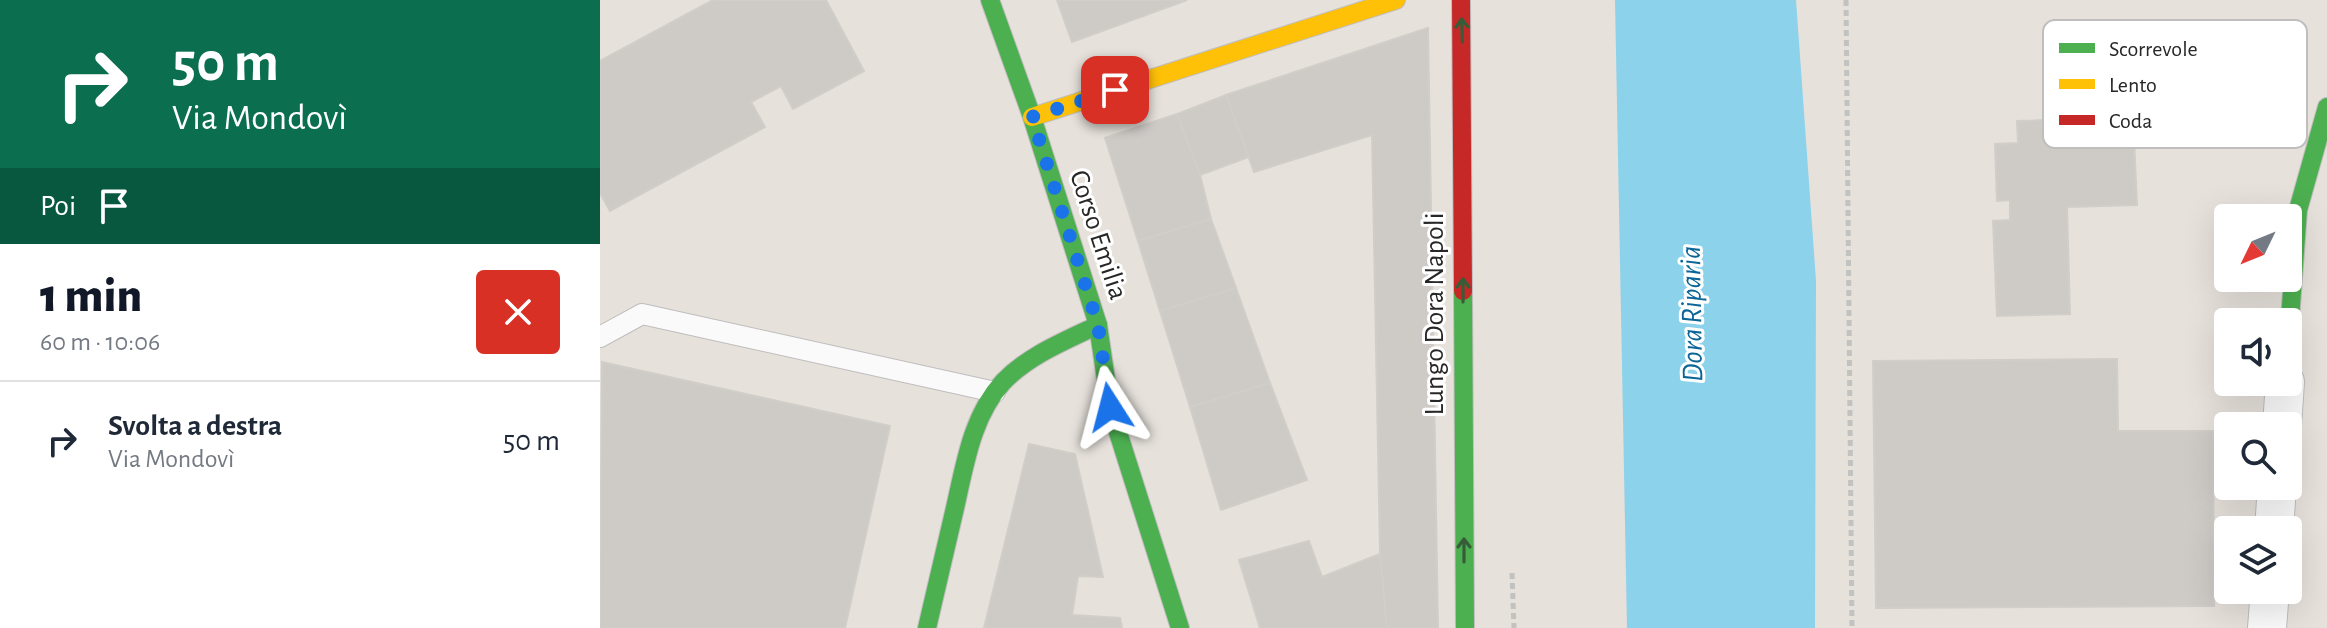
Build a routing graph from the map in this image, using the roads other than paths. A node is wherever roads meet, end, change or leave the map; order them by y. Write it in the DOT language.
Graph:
graph roads {
  1 [pos="990,0"];
  2 [pos="1396,0"];
  3 [pos="1461,0"];
  4 [pos="2327,107"];
  5 [pos="1032,117"];
  6 [pos="2291,308"];
  7 [pos="1098,325"];
  8 [pos="600,337"];
  9 [pos="995,392"];
  10 [pos="2269,604"];
  11 [pos="927,628"];
  12 [pos="1180,628"];
  13 [pos="1465,628"];
  14 [pos="2267,628"];
  1 -- 5 [label="street, Corso Emilia"];
  2 -- 5 [label="street"];
  13 -- 3 [label="street, Lungo Dora Napoli, one-way"];
  4 -- 6 [label="street"];
  5 -- 7 [label="street, Corso Emilia"];
  7 -- 9 [label="street"];
  7 -- 12 [label="street, Corso Emilia"];
  8 -- 9 [label="lane"];
  9 -- 11 [label="street"];
  10 -- 14 [label="street"];
}
